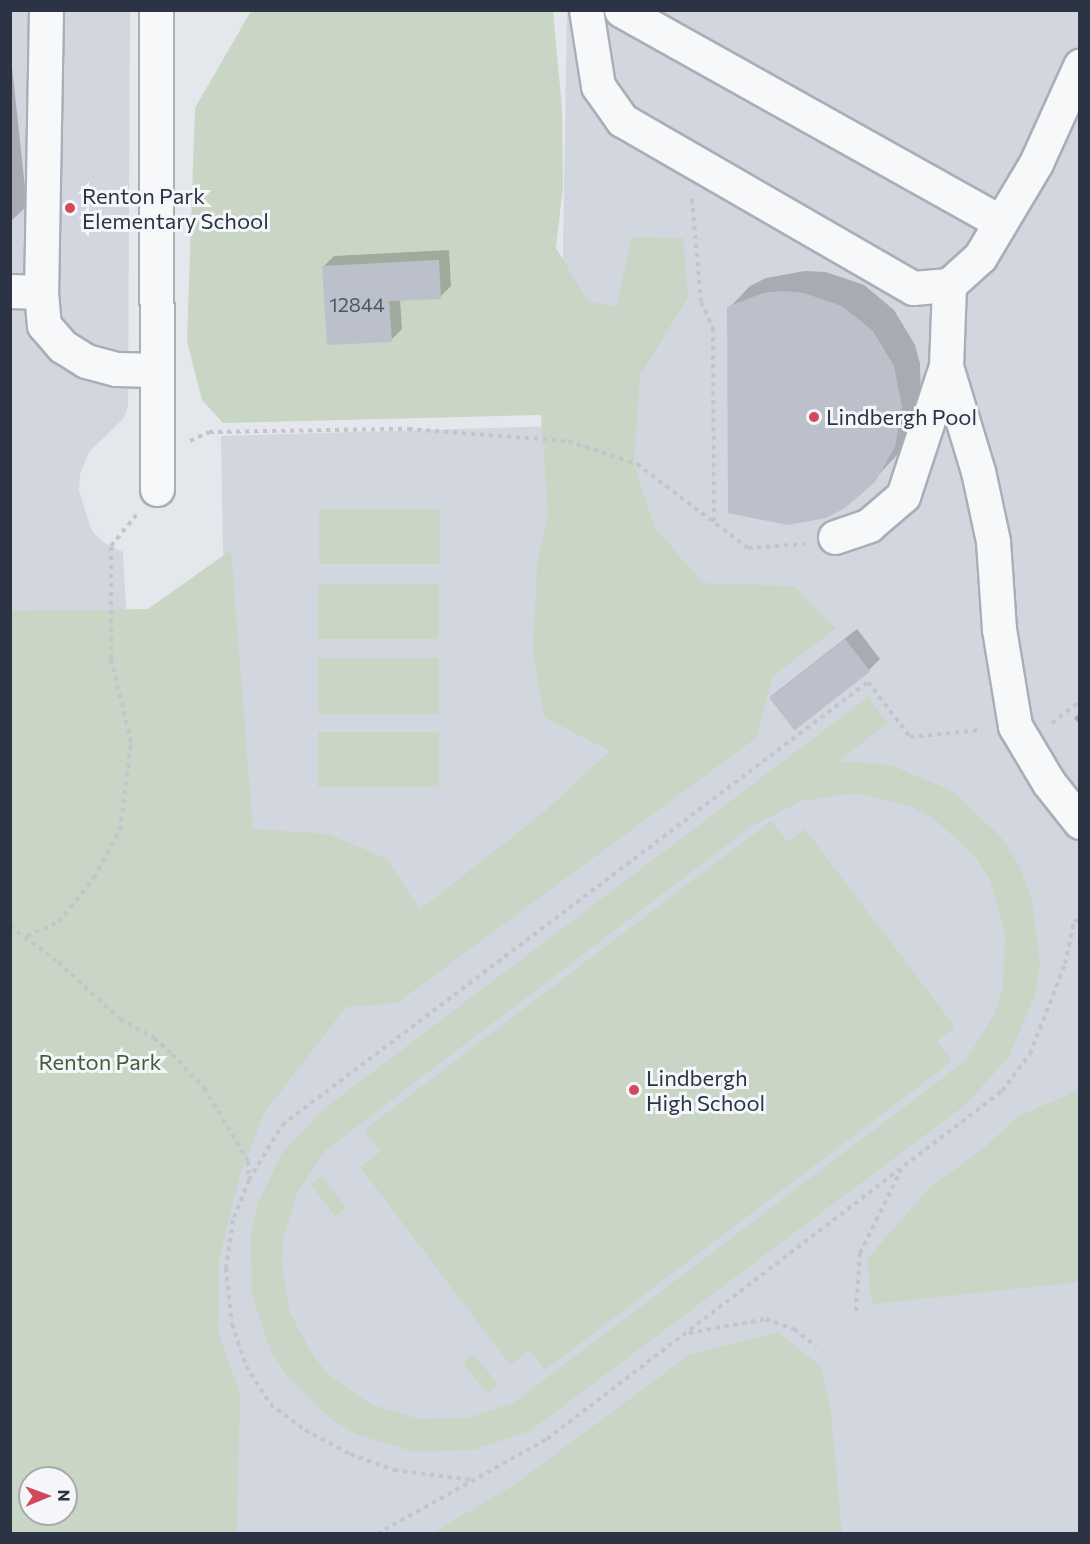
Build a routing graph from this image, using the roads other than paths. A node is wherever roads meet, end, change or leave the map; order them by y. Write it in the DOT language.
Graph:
graph roads {
  1 [pos="46,10"];
  2 [pos="156,10"];
  3 [pos="586,10"];
  4 [pos="621,12"];
  5 [pos="1080,66"];
  6 [pos="1000,222"];
  7 [pos="949,285"];
  8 [pos="26,292"];
  9 [pos="946,366"];
  10 [pos="156,370"];
  11 [pos="157,473"];
  12 [pos="835,537"];
  13 [pos="1080,822"];
  1 -- 8 [label="street"];
  2 -- 10 [label="street"];
  3 -- 7 [label="street"];
  4 -- 6 [label="street"];
  5 -- 6 [label="street"];
  6 -- 7 [label="street"];
  7 -- 9 [label="street"];
  8 -- 10 [label="street"];
  9 -- 12 [label="street"];
  9 -- 13 [label="street"];
  10 -- 11 [label="street"];
}
